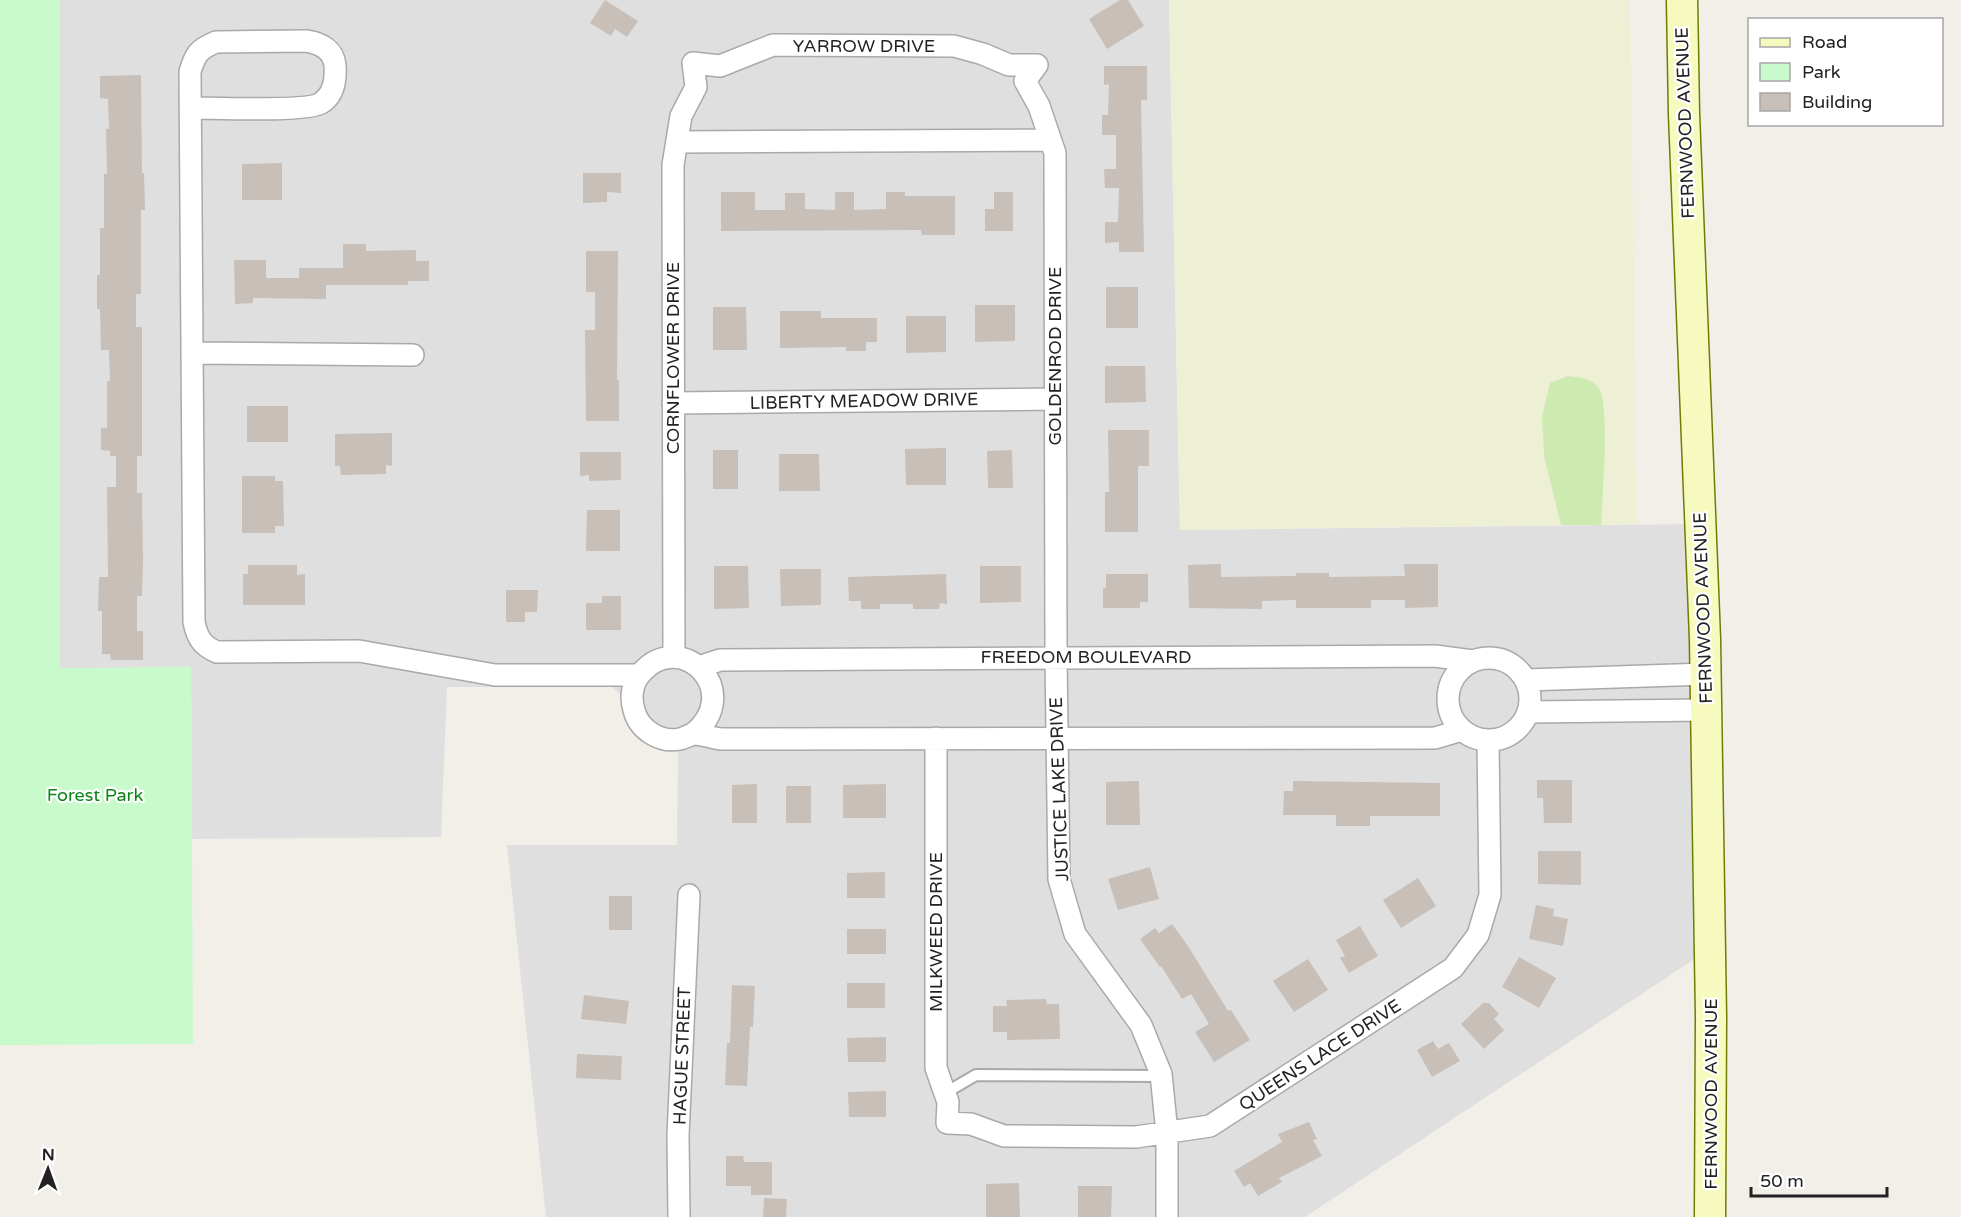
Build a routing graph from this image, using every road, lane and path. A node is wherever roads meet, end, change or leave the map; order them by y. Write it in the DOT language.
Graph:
graph roads {
  1 [pos="1682,0"];
  2 [pos="693,63"];
  3 [pos="1037,64"];
  4 [pos="191,108"];
  5 [pos="1050,140"];
  6 [pos="677,142"];
  7 [pos="193,353"];
  8 [pos="413,355"];
  9 [pos="1055,399"];
  10 [pos="673,403"];
  11 [pos="674,657"];
  12 [pos="1056,657"];
  13 [pos="1473,661"];
  14 [pos="699,666"];
  15 [pos="1706,674"];
  16 [pos="638,675"];
  17 [pos="1526,680"];
  18 [pos="1706,710"];
  19 [pos="1529,712"];
  20 [pos="1462,730"];
  21 [pos="693,734"];
  22 [pos="936,738"];
  23 [pos="1058,738"];
  24 [pos="1488,740"];
  25 [pos="689,895"];
  26 [pos="1161,1076"];
  27 [pos="945,1093"];
  28 [pos="947,1123"];
  29 [pos="1167,1133"];
  30 [pos="679,1217"];
  31 [pos="1167,1217"];
  32 [pos="1710,1217"];
  1 -- 15 [label="street, FERNWOOD AVENUE"];
  2 -- 3 [label="street, YARROW DRIVE"];
  2 -- 6 [label="street, CORNFLOWER DRIVE"];
  3 -- 5 [label="street, GOLDENROD DRIVE"];
  4 -- 4 [label="street"];
  4 -- 7 [label="street"];
  5 -- 6 [label="street"];
  5 -- 9 [label="street, GOLDENROD DRIVE"];
  6 -- 10 [label="street, CORNFLOWER DRIVE"];
  7 -- 8 [label="street"];
  7 -- 16 [label="street"];
  9 -- 10 [label="street, LIBERTY MEADOW DRIVE"];
  9 -- 12 [label="street, GOLDENROD DRIVE"];
  10 -- 11 [label="street, CORNFLOWER DRIVE"];
  11 -- 14 [label="street"];
  11 -- 16 [label="street"];
  12 -- 13 [label="street, FREEDOM BOULEVARD"];
  12 -- 14 [label="street, FREEDOM BOULEVARD"];
  12 -- 23 [label="street, JUSTICE LAKE DRIVE"];
  13 -- 17 [label="street"];
  13 -- 20 [label="street"];
  14 -- 21 [label="street"];
  15 -- 17 [label="street"];
  15 -- 18 [label="street, FERNWOOD AVENUE"];
  16 -- 21 [label="street"];
  17 -- 19 [label="street"];
  18 -- 19 [label="street"];
  18 -- 32 [label="street, FERNWOOD AVENUE"];
  19 -- 24 [label="street"];
  20 -- 23 [label="street"];
  20 -- 24 [label="street"];
  21 -- 22 [label="street"];
  22 -- 23 [label="street"];
  22 -- 27 [label="street, MILKWEED DRIVE"];
  23 -- 26 [label="street, JUSTICE LAKE DRIVE"];
  24 -- 29 [label="street, QUEENS LACE DRIVE"];
  25 -- 30 [label="street, HAGUE STREET"];
  26 -- 27 [label="lane"];
  26 -- 29 [label="street, JUSTICE LAKE DRIVE"];
  27 -- 28 [label="street, MILKWEED DRIVE"];
  28 -- 29 [label="street, QUEENS LACE DRIVE"];
  29 -- 31 [label="street, JUSTICE LAKE DRIVE"];
}
